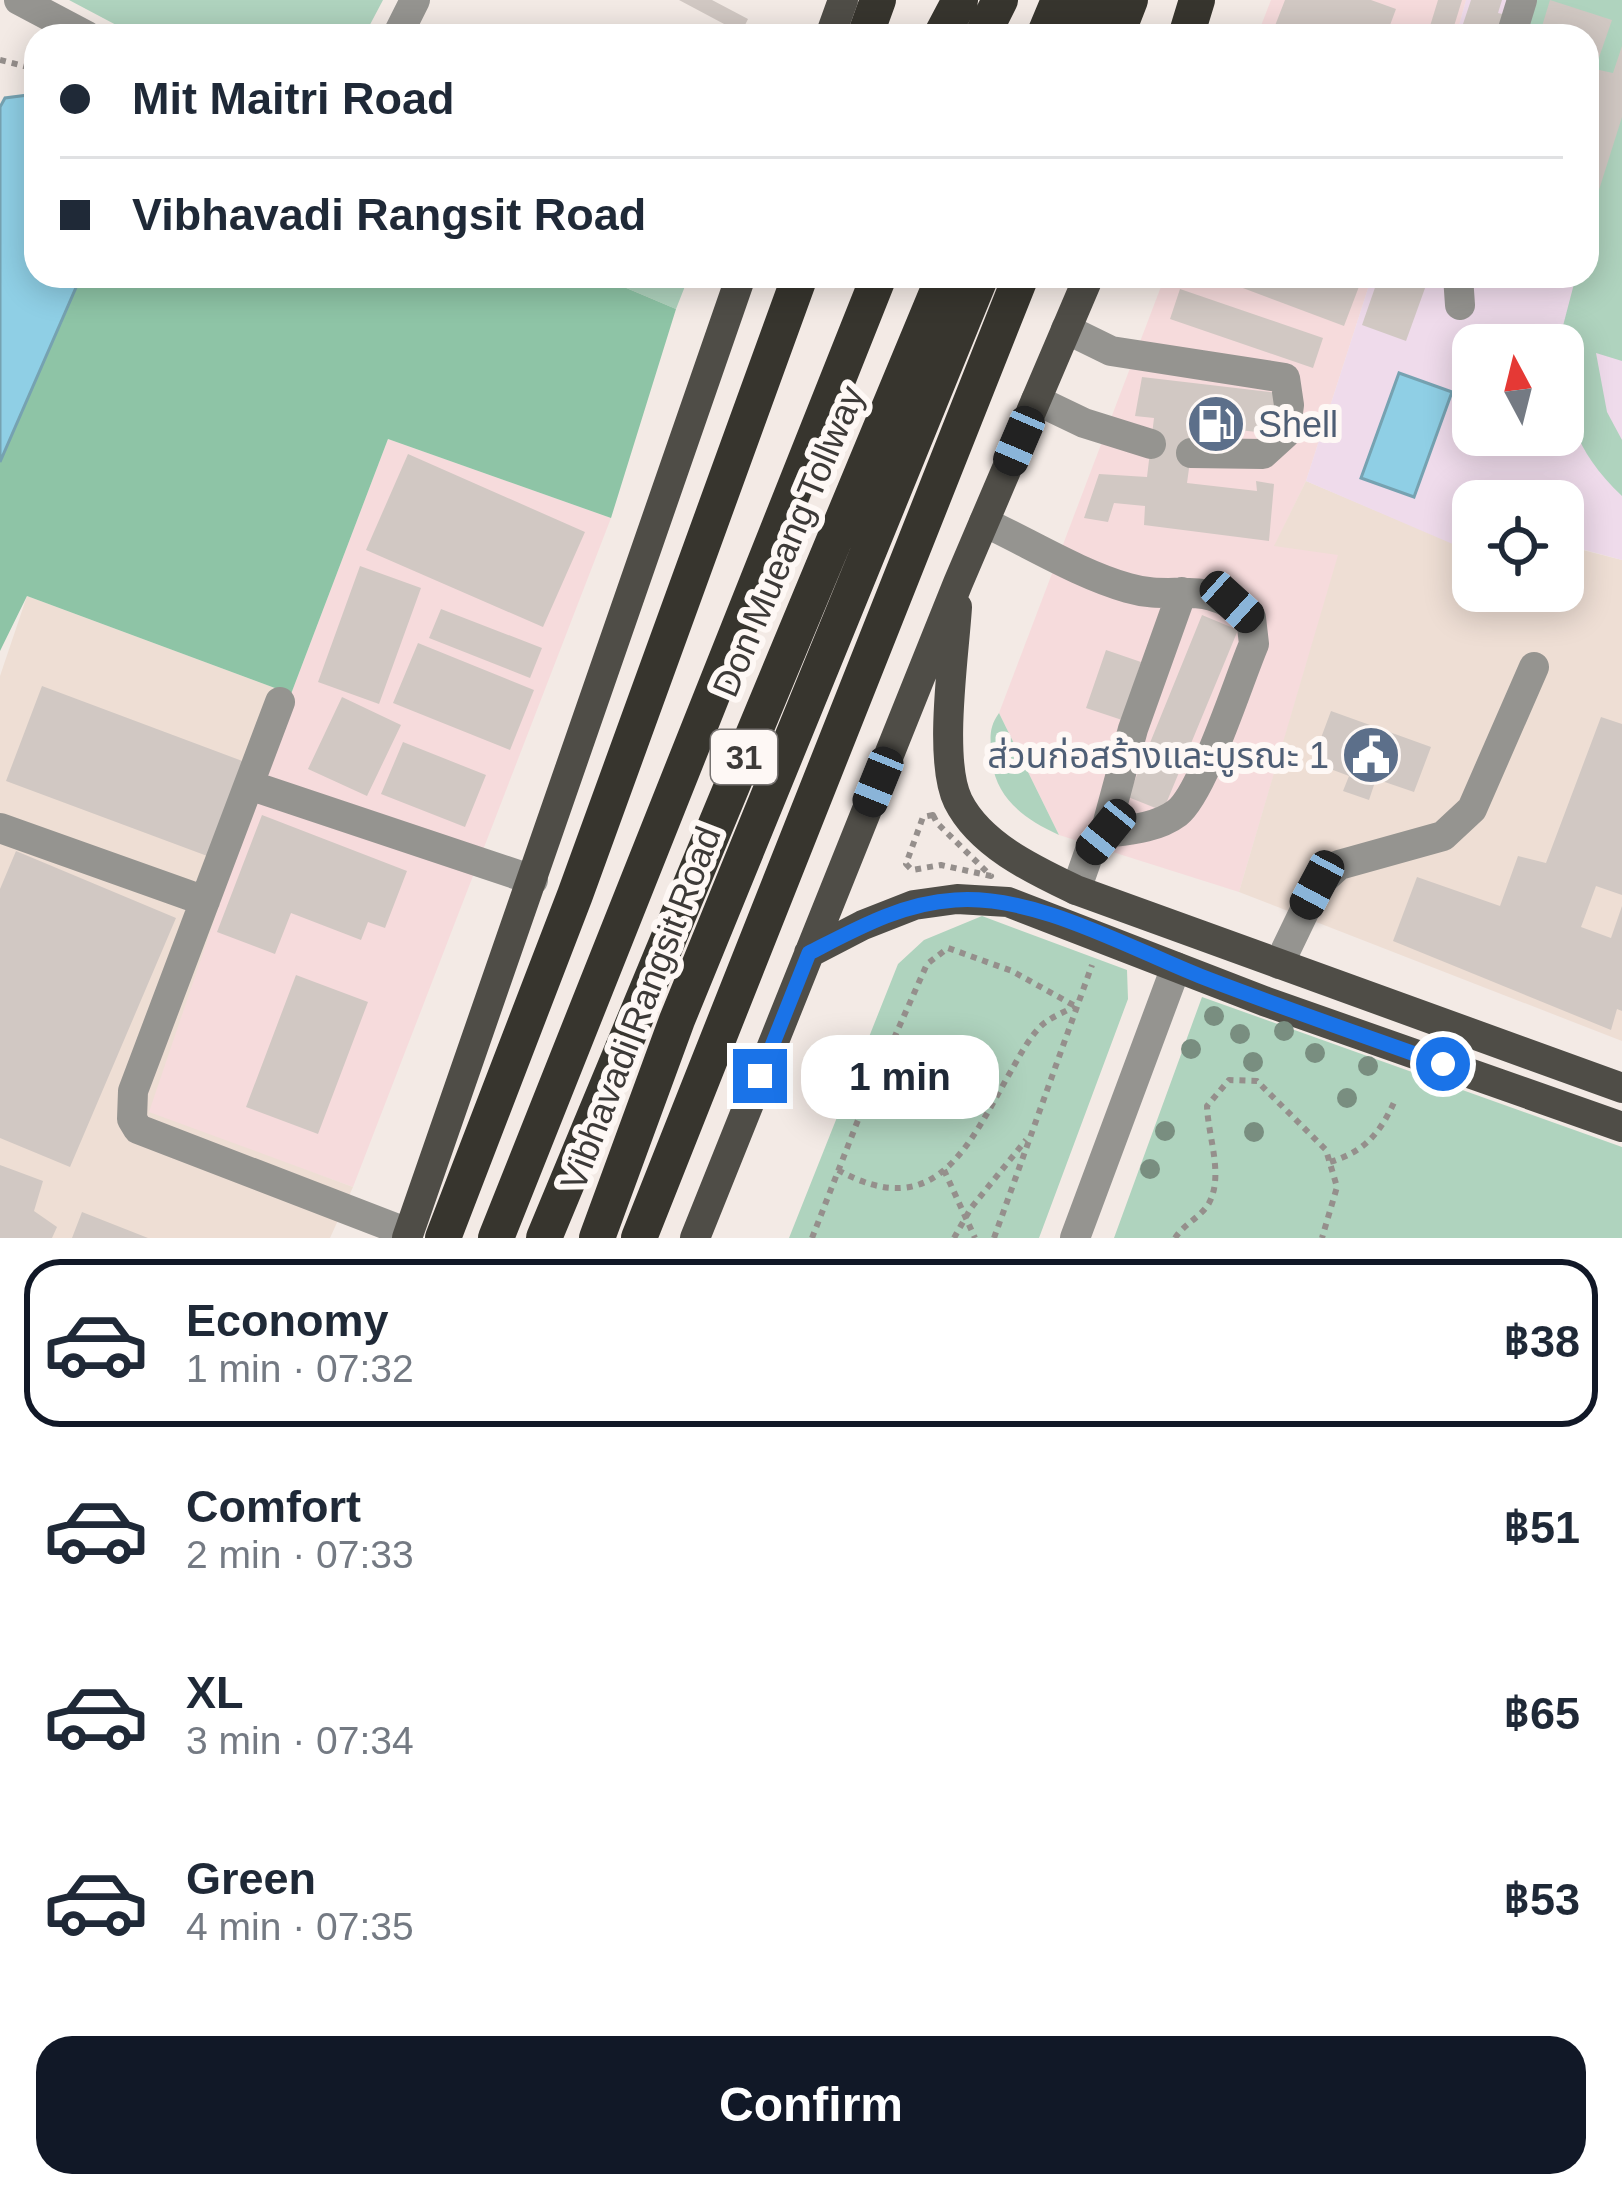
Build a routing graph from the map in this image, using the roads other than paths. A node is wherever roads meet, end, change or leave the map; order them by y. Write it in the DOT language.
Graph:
graph roads {
  1 [pos="19,0"];
  2 [pos="64,24"];
  3 [pos="737,288"];
  4 [pos="796,288"];
  5 [pos="874,288"];
  6 [pos="939,288"];
  7 [pos="976,288"];
  8 [pos="1016,288"];
  9 [pos="1084,288"];
  10 [pos="1066,329"];
  11 [pos="1036,400"];
  12 [pos="1151,444"];
  13 [pos="1191,453"];
  14 [pos="984,522"];
  15 [pos="958,583"];
  16 [pos="1182,592"];
  17 [pos="1534,667"];
  18 [pos="280,702"];
  19 [pos="249,785"];
  20 [pos="0,829"];
  21 [pos="1106,832"];
  22 [pos="533,880"];
  23 [pos="1076,890"];
  24 [pos="205,901"];
  25 [pos="1189,933"];
  26 [pos="809,953"];
  27 [pos="1279,964"];
  28 [pos="1177,967"];
  29 [pos="1622,1088"];
  30 [pos="1622,1127"];
  31 [pos="419,1236"];
  32 [pos="496,1238"];
  33 [pos="544,1238"];
  34 [pos="597,1238"];
  35 [pos="639,1238"];
  36 [pos="695,1238"];
  37 [pos="1075,1238"];
  1 -- 2 [label="street"];
  3 -- 22 [label="main road"];
  4 -- 31 [label="highway"];
  5 -- 32 [label="highway, Don Mueang Tollway / 31"];
  6 -- 33 [label="highway, Don Mueang Tollway / 31"];
  7 -- 34 [label="highway, Vibhavadi Rangsit Road / 31"];
  8 -- 35 [label="highway"];
  9 -- 10 [label="main road"];
  10 -- 11 [label="main road"];
  10 -- 13 [label="street"];
  11 -- 12 [label="street"];
  11 -- 14 [label="main road"];
  14 -- 15 [label="main road"];
  14 -- 16 [label="street"];
  15 -- 23 [label="main road"];
  15 -- 26 [label="main road"];
  16 -- 21 [label="street"];
  16 -- 21 [label="street"];
  17 -- 27 [label="street"];
  18 -- 19 [label="street"];
  19 -- 22 [label="street"];
  19 -- 24 [label="street"];
  20 -- 24 [label="street"];
  21 -- 23 [label="street"];
  22 -- 31 [label="main road"];
  23 -- 25 [label="main road"];
  24 -- 31 [label="street"];
  25 -- 27 [label="main road"];
  25 -- 28 [label="main road"];
  26 -- 28 [label="main road"];
  26 -- 36 [label="main road"];
  27 -- 29 [label="main road"];
  28 -- 30 [label="main road"];
  28 -- 37 [label="street"];
}
